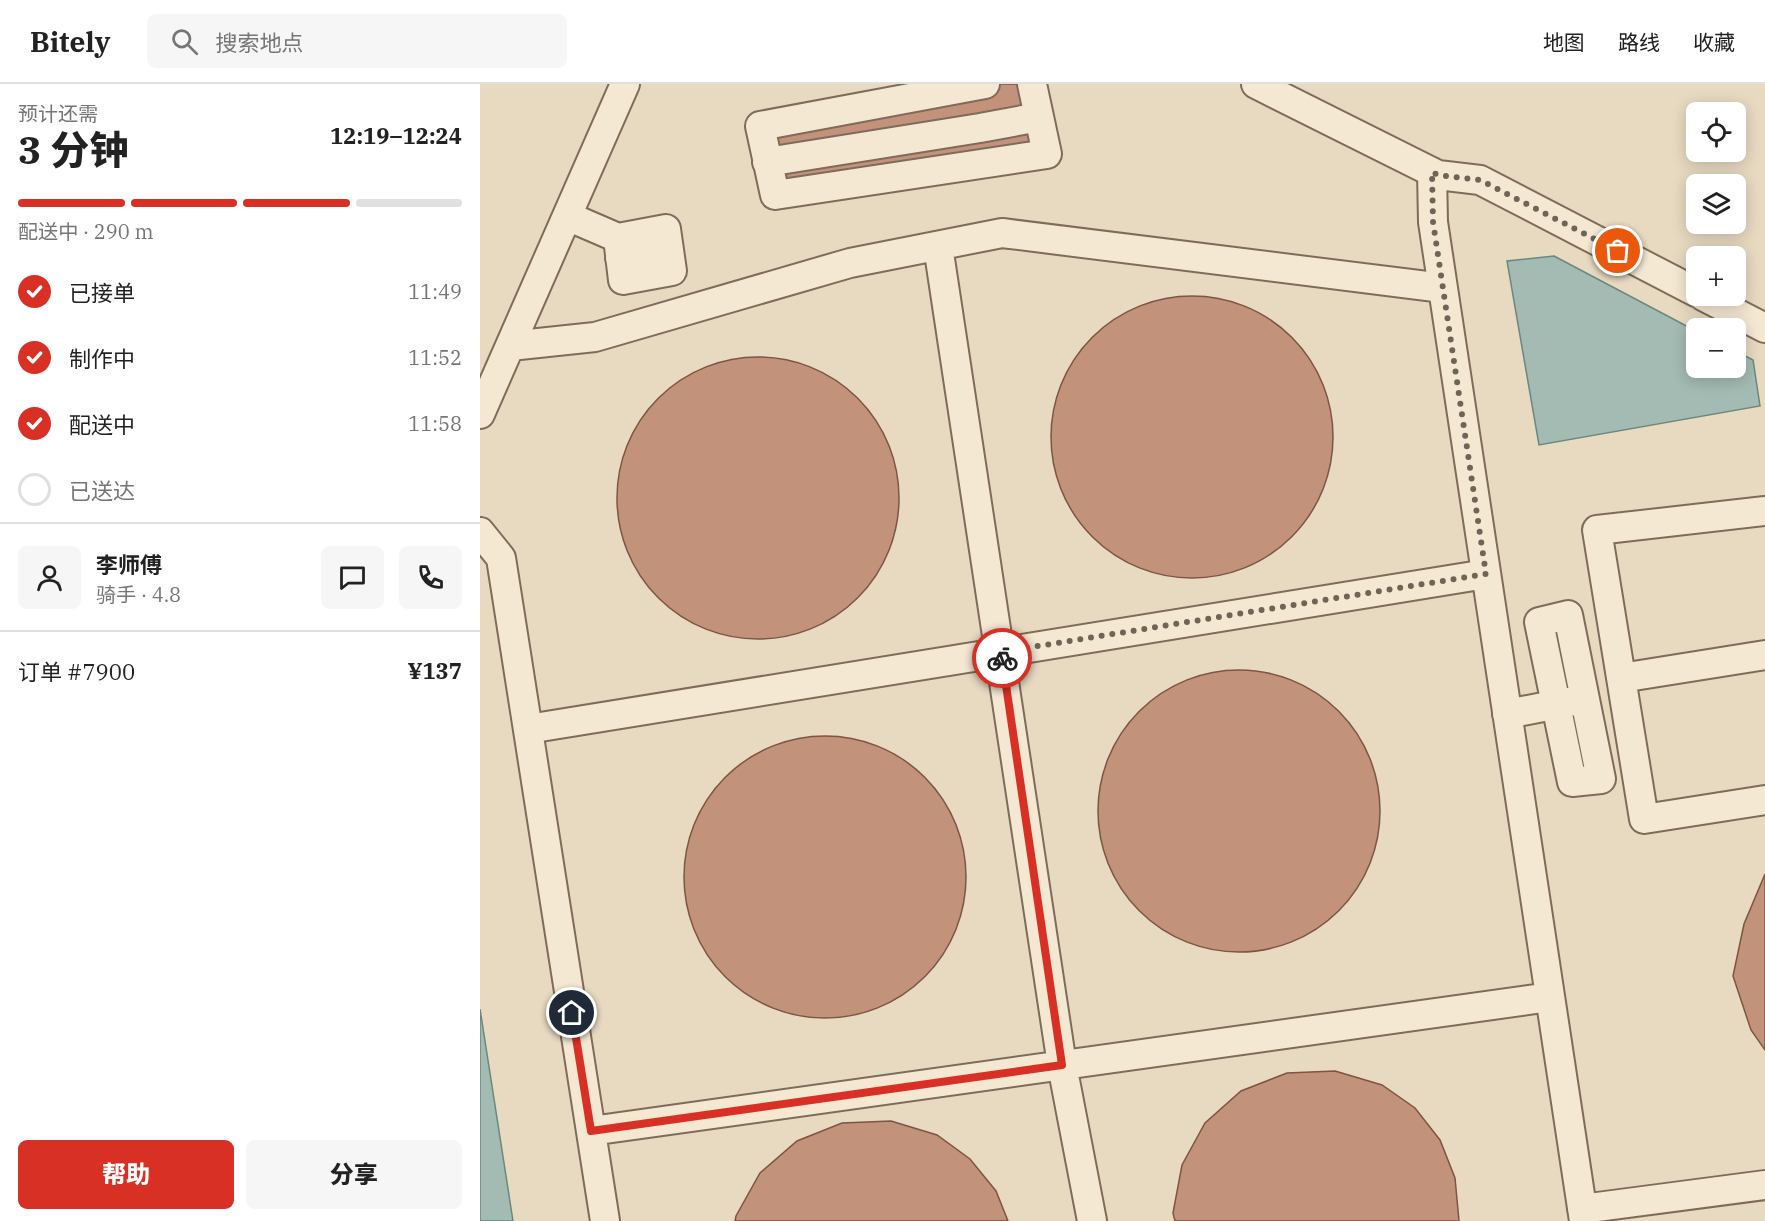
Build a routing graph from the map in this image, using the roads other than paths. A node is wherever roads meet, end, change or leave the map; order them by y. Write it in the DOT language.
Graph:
graph roads {
  1 [pos="626,84"];
  2 [pos="1032,84"];
  3 [pos="1256,84"];
  4 [pos="979,85"];
  5 [pos="898,100"];
  6 [pos="828,113"];
  7 [pos="1039,117"];
  8 [pos="980,128"];
  9 [pos="904,141"];
  10 [pos="833,153"];
  11 [pos="767,162"];
  12 [pos="987,163"];
  13 [pos="1432,172"];
  14 [pos="908,175"];
  15 [pos="838,185"];
  16 [pos="567,216"];
  17 [pos="938,246"];
  18 [pos="640,252"];
  19 [pos="1686,287"];
  20 [pos="1443,288"];
  21 [pos="1722,306"];
  22 [pos="1765,328"];
  23 [pos="510,346"];
  24 [pos="480,414"];
  25 [pos="1765,511"];
  26 [pos="480,532"];
  27 [pos="1486,574"];
  28 [pos="1552,619"];
  29 [pos="1001,652"];
  30 [pos="1765,655"];
  31 [pos="1621,678"];
  32 [pos="1570,701"];
  33 [pos="1507,714"];
  34 [pos="528,729"];
  35 [pos="1585,781"];
  36 [pos="1765,800"];
  37 [pos="1550,997"];
  38 [pos="1062,1065"];
  39 [pos="591,1131"];
  40 [pos="1765,1185"];
  41 [pos="1583,1215"];
  42 [pos="605,1221"];
  43 [pos="1092,1221"];
  1 -- 16 [label="street"];
  2 -- 7 [label="street"];
  3 -- 13 [label="street"];
  4 -- 5 [label="street"];
  4 -- 8 [label="street"];
  5 -- 6 [label="street"];
  5 -- 9 [label="street"];
  6 -- 10 [label="street"];
  6 -- 11 [label="street"];
  7 -- 8 [label="street"];
  7 -- 12 [label="street"];
  8 -- 9 [label="street"];
  8 -- 12 [label="street"];
  9 -- 10 [label="street"];
  9 -- 14 [label="street"];
  10 -- 11 [label="street"];
  10 -- 15 [label="street"];
  11 -- 15 [label="street"];
  12 -- 14 [label="street"];
  13 -- 19 [label="street"];
  13 -- 20 [label="street"];
  14 -- 15 [label="street"];
  16 -- 18 [label="street"];
  16 -- 23 [label="street"];
  17 -- 20 [label="street"];
  17 -- 23 [label="street"];
  17 -- 29 [label="street"];
  20 -- 27 [label="street"];
  21 -- 22 [label="street"];
  23 -- 24 [label="street"];
  25 -- 31 [label="street"];
  26 -- 34 [label="street"];
  27 -- 29 [label="street"];
  27 -- 33 [label="street"];
  28 -- 32 [label="street"];
  29 -- 34 [label="street"];
  29 -- 38 [label="street"];
  30 -- 31 [label="street"];
  31 -- 36 [label="street"];
  32 -- 33 [label="street"];
  32 -- 35 [label="street"];
  33 -- 37 [label="street"];
  34 -- 39 [label="street"];
  37 -- 38 [label="street"];
  37 -- 41 [label="street"];
  38 -- 39 [label="street"];
  38 -- 43 [label="street"];
  39 -- 42 [label="street"];
  40 -- 41 [label="street"];
}
